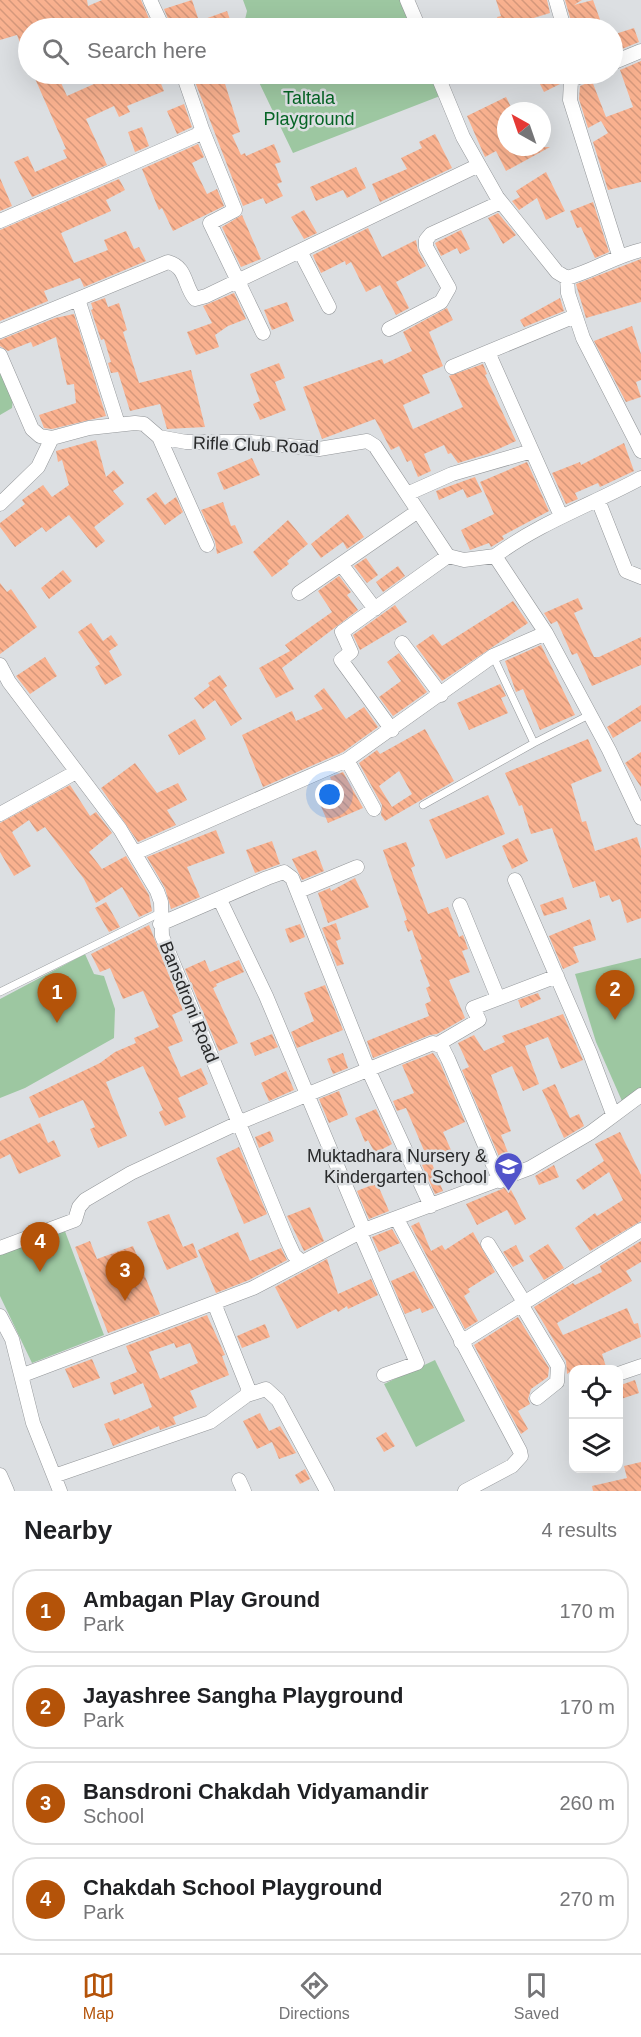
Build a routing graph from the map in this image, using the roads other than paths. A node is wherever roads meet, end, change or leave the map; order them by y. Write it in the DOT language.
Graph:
graph roads {
  1 [pos="150,0"];
  2 [pos="407,0"];
  3 [pos="556,0"];
  4 [pos="158,18"];
  5 [pos="415,18"];
  6 [pos="561,18"];
  7 [pos="641,51"];
  8 [pos="623,58"];
  9 [pos="186,84"];
  10 [pos="441,84"];
  11 [pos="571,84"];
  12 [pos="202,129"];
  13 [pos="479,165"];
  14 [pos="501,202"];
  15 [pos="0,221"];
  16 [pos="641,250"];
  17 [pos="300,251"];
  18 [pos="620,255"];
  19 [pos="567,278"];
  20 [pos="237,281"];
  21 [pos="78,299"];
  22 [pos="328,307"];
  23 [pos="575,316"];
  24 [pos="389,329"];
  25 [pos="0,331"];
  26 [pos="262,333"];
  27 [pos="488,351"];
  28 [pos="0,355"];
  29 [pos="452,367"];
  30 [pos="118,424"];
  31 [pos="159,437"];
  32 [pos="52,438"];
  33 [pos="532,451"];
  34 [pos="641,451"];
  35 [pos="641,478"];
  36 [pos="407,494"];
  37 [pos="598,500"];
  38 [pos="0,504"];
  39 [pos="418,511"];
  40 [pos="561,516"];
  41 [pos="207,545"];
  42 [pos="448,556"];
  43 [pos="495,556"];
  44 [pos="341,564"];
  45 [pos="641,577"];
  46 [pos="299,593"];
  47 [pos="375,609"];
  48 [pos="546,633"];
  49 [pos="402,643"];
  50 [pos="493,656"];
  51 [pos="0,665"];
  52 [pos="441,695"];
  53 [pos="590,715"];
  54 [pos="392,730"];
  55 [pos="534,743"];
  56 [pos="346,760"];
  57 [pos="76,772"];
  58 [pos="423,805"];
  59 [pos="374,809"];
  60 [pos="0,814"];
  61 [pos="641,818"];
  62 [pos="135,853"];
  63 [pos="357,867"];
  64 [pos="515,880"];
  65 [pos="299,891"];
  66 [pos="220,900"];
  67 [pos="460,905"];
  68 [pos="160,918"];
  69 [pos="557,976"];
  70 [pos="0,992"];
  71 [pos="498,998"];
  72 [pos="438,1044"];
  73 [pos="368,1069"];
  74 [pos="307,1095"];
  75 [pos="641,1095"];
  76 [pos="613,1114"];
  77 [pos="238,1123"];
  78 [pos="500,1181"];
  79 [pos="431,1206"];
  80 [pos="397,1218"];
  81 [pos="641,1230"];
  82 [pos="362,1231"];
  83 [pos="488,1244"];
  84 [pos="0,1248"];
  85 [pos="302,1262"];
  86 [pos="214,1303"];
  87 [pos="523,1303"];
  88 [pos="1,1322"];
  89 [pos="461,1342"];
  90 [pos="641,1366"];
  91 [pos="623,1372"];
  92 [pos="23,1375"];
  93 [pos="384,1375"];
  94 [pos="247,1395"];
  95 [pos="537,1398"];
  96 [pos="0,1475"];
  97 [pos="54,1476"];
  98 [pos="7,1491"];
  99 [pos="60,1491"];
  100 [pos="327,1491"];
  101 [pos="465,1491"];
  1 -- 4 [label="street"];
  2 -- 5 [label="street"];
  3 -- 6 [label="street"];
  7 -- 8 [label="street"];
  9 -- 12 [label="street"];
  10 -- 13 [label="street"];
  11 -- 18 [label="street"];
  12 -- 15 [label="street"];
  12 -- 20 [label="street"];
  13 -- 14 [label="street"];
  13 -- 17 [label="street"];
  14 -- 19 [label="street"];
  14 -- 24 [label="street"];
  16 -- 18 [label="street"];
  17 -- 20 [label="street"];
  17 -- 22 [label="street"];
  18 -- 19 [label="street"];
  19 -- 23 [label="street"];
  20 -- 21 [label="street"];
  20 -- 26 [label="street"];
  21 -- 25 [label="street"];
  21 -- 30 [label="street"];
  23 -- 27 [label="street"];
  23 -- 34 [label="street"];
  27 -- 29 [label="street"];
  27 -- 33 [label="street"];
  28 -- 32 [label="street"];
  30 -- 31 [label="street, Rifle Club Road"];
  30 -- 32 [label="street, Rifle Club Road"];
  31 -- 36 [label="street, Rifle Club Road"];
  31 -- 41 [label="street"];
  32 -- 38 [label="street"];
  33 -- 36 [label="street"];
  33 -- 40 [label="street"];
  35 -- 37 [label="street"];
  36 -- 39 [label="street, Rifle Club Road"];
  37 -- 40 [label="street"];
  37 -- 45 [label="street"];
  39 -- 42 [label="street, Rifle Club Road"];
  39 -- 44 [label="street"];
  40 -- 43 [label="street"];
  42 -- 43 [label="street"];
  42 -- 47 [label="street"];
  43 -- 48 [label="street"];
  44 -- 46 [label="street"];
  44 -- 47 [label="street"];
  47 -- 54 [label="street"];
  48 -- 50 [label="street"];
  48 -- 53 [label="street"];
  49 -- 52 [label="street"];
  50 -- 52 [label="street"];
  50 -- 55 [label="lane"];
  51 -- 57 [label="street, Bansdroni Road"];
  52 -- 54 [label="street"];
  53 -- 55 [label="lane"];
  53 -- 61 [label="street"];
  54 -- 56 [label="street"];
  55 -- 58 [label="lane"];
  56 -- 59 [label="street"];
  56 -- 62 [label="street"];
  57 -- 60 [label="street"];
  57 -- 62 [label="street, Bansdroni Road"];
  62 -- 68 [label="street, Bansdroni Road"];
  63 -- 65 [label="street"];
  64 -- 69 [label="street"];
  65 -- 66 [label="street"];
  65 -- 73 [label="street"];
  66 -- 68 [label="street"];
  66 -- 74 [label="street"];
  67 -- 71 [label="street"];
  68 -- 70 [label="lane"];
  68 -- 77 [label="street, Bansdroni Road"];
  69 -- 71 [label="street"];
  69 -- 76 [label="street"];
  71 -- 72 [label="street"];
  72 -- 73 [label="street"];
  72 -- 78 [label="street"];
  73 -- 74 [label="street"];
  73 -- 79 [label="street"];
  74 -- 77 [label="street"];
  74 -- 82 [label="street"];
  75 -- 76 [label="street"];
  76 -- 78 [label="street"];
  77 -- 84 [label="street"];
  77 -- 85 [label="street, Bansdroni Road"];
  78 -- 79 [label="street"];
  79 -- 80 [label="street"];
  80 -- 82 [label="street"];
  80 -- 89 [label="street"];
  81 -- 87 [label="street"];
  82 -- 85 [label="street"];
  82 -- 93 [label="street"];
  83 -- 87 [label="street"];
  85 -- 86 [label="street"];
  86 -- 92 [label="street"];
  86 -- 94 [label="street"];
  87 -- 89 [label="street"];
  87 -- 95 [label="street"];
  88 -- 92 [label="street"];
  89 -- 101 [label="street"];
  90 -- 91 [label="street"];
  92 -- 97 [label="street"];
  94 -- 97 [label="street"];
  94 -- 100 [label="street"];
  96 -- 98 [label="street"];
  97 -- 99 [label="street"];
}
